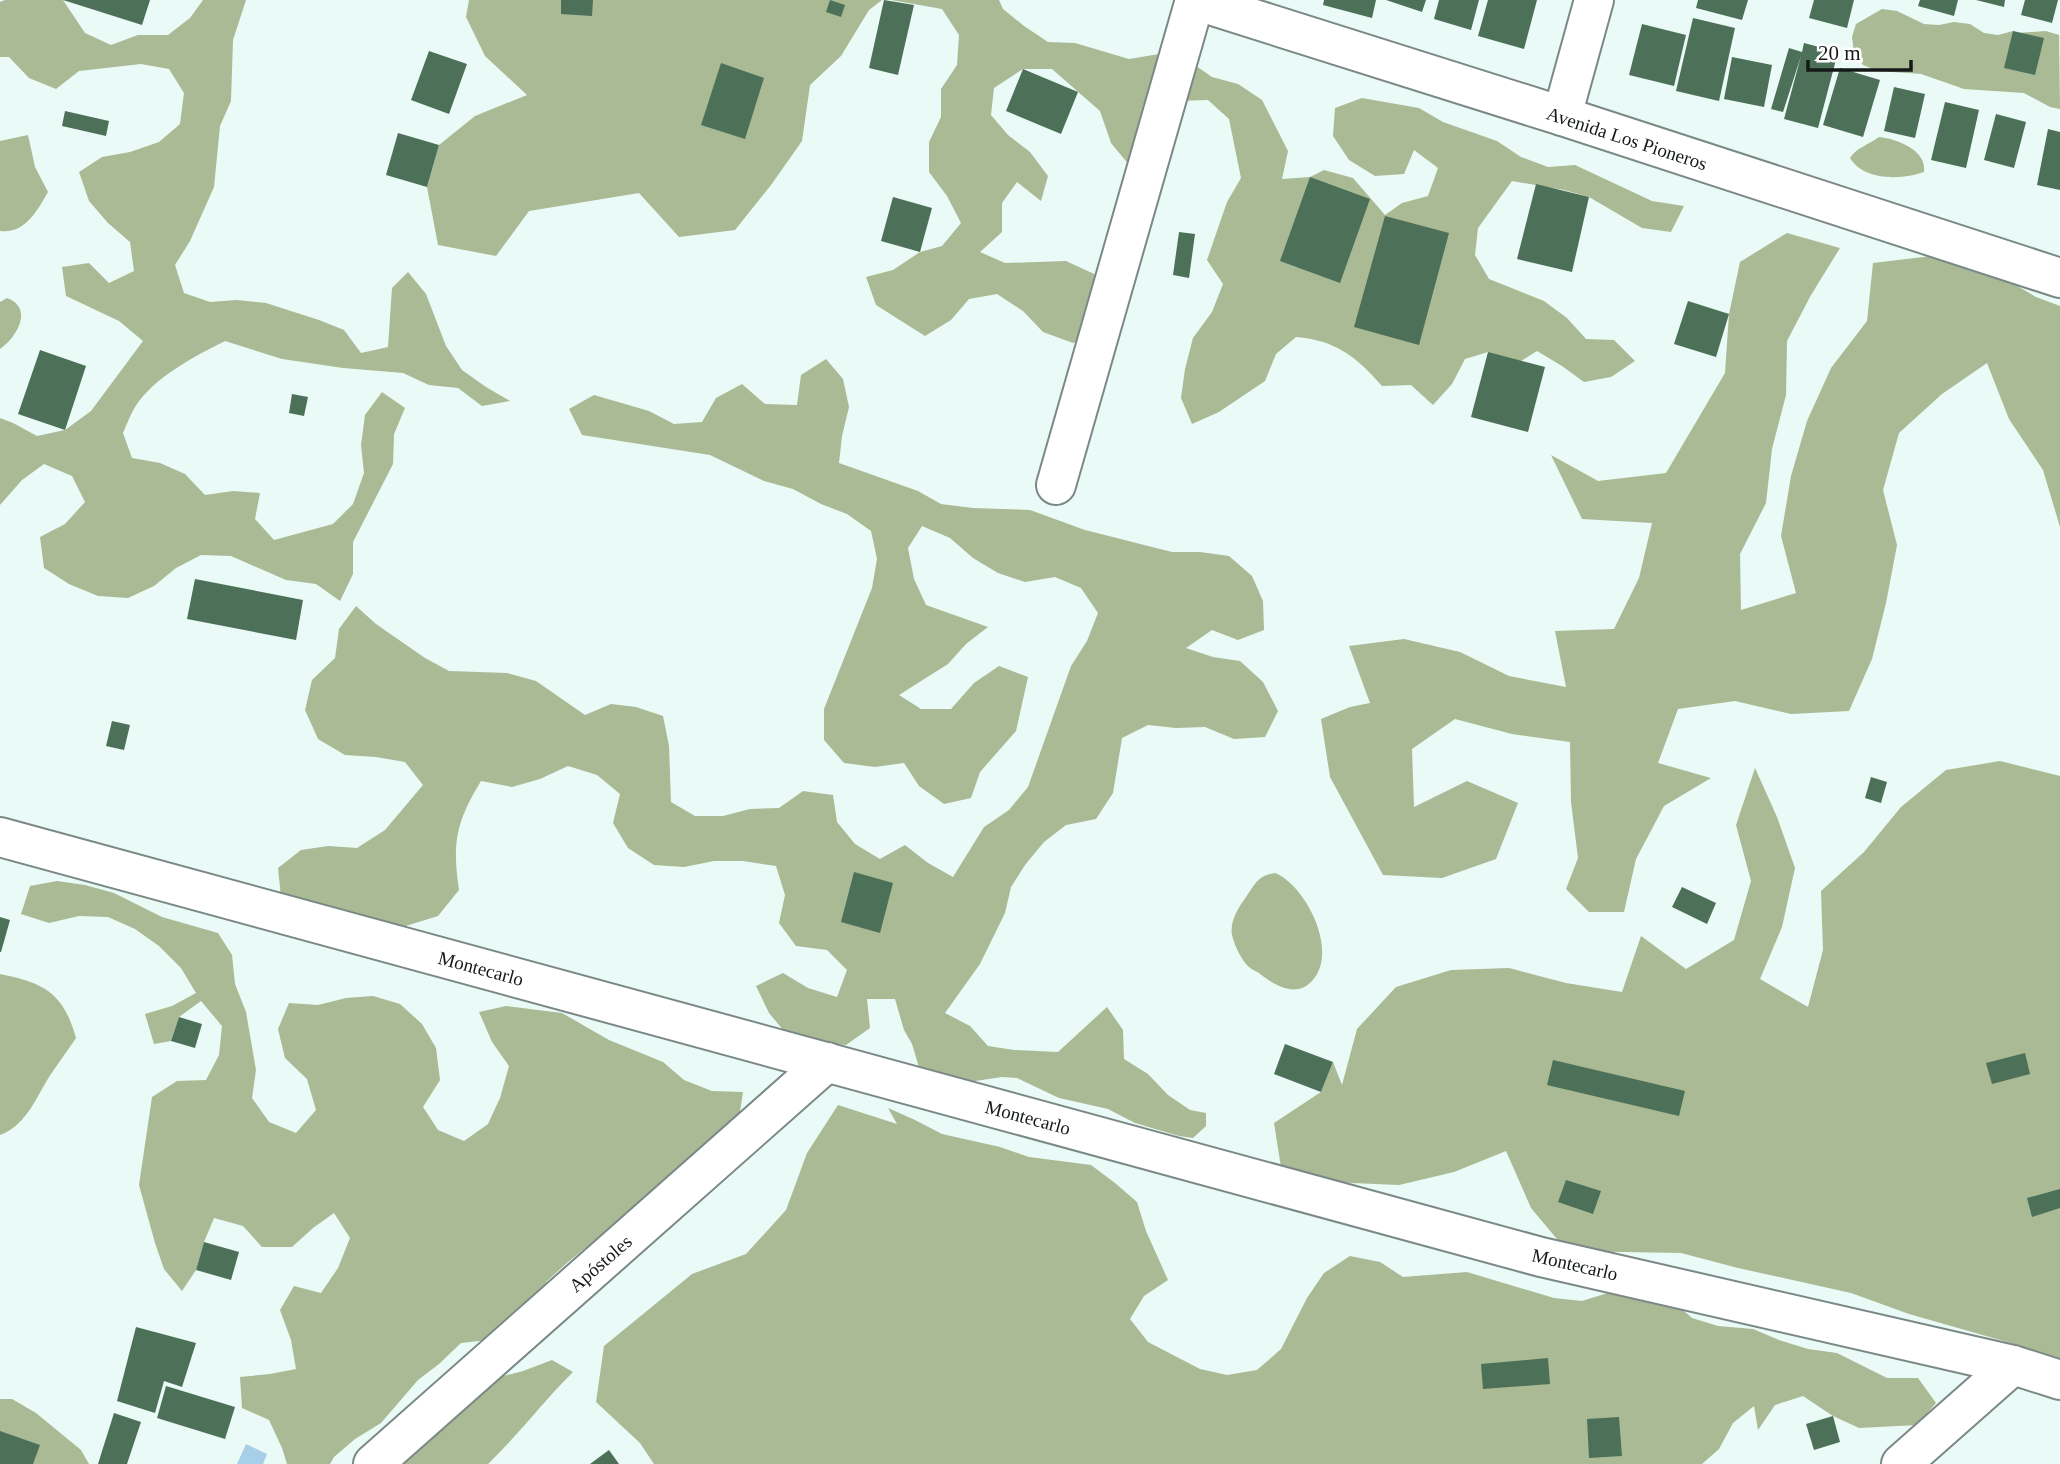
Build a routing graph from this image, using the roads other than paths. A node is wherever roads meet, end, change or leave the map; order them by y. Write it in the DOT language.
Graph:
graph roads {
  1 [pos="1195,0"];
  2 [pos="1594,0"];
  3 [pos="1562,116"];
  4 [pos="2060,278"];
  5 [pos="1056,485"];
  6 [pos="0,837"];
  7 [pos="827,1062"];
  8 [pos="2013,1365"];
  9 [pos="2060,1380"];
  10 [pos="373,1464"];
  11 [pos="1900,1464"];
  1 -- 3 [label="street, Avenida Los Pioneros"];
  1 -- 5 [label="street"];
  2 -- 3 [label="street"];
  3 -- 4 [label="street, Avenida Los Pioneros"];
  6 -- 7 [label="street, Montecarlo"];
  7 -- 8 [label="street, Montecarlo"];
  7 -- 10 [label="street, Apóstoles"];
  8 -- 9 [label="street, Montecarlo"];
  8 -- 11 [label="street"];
}
